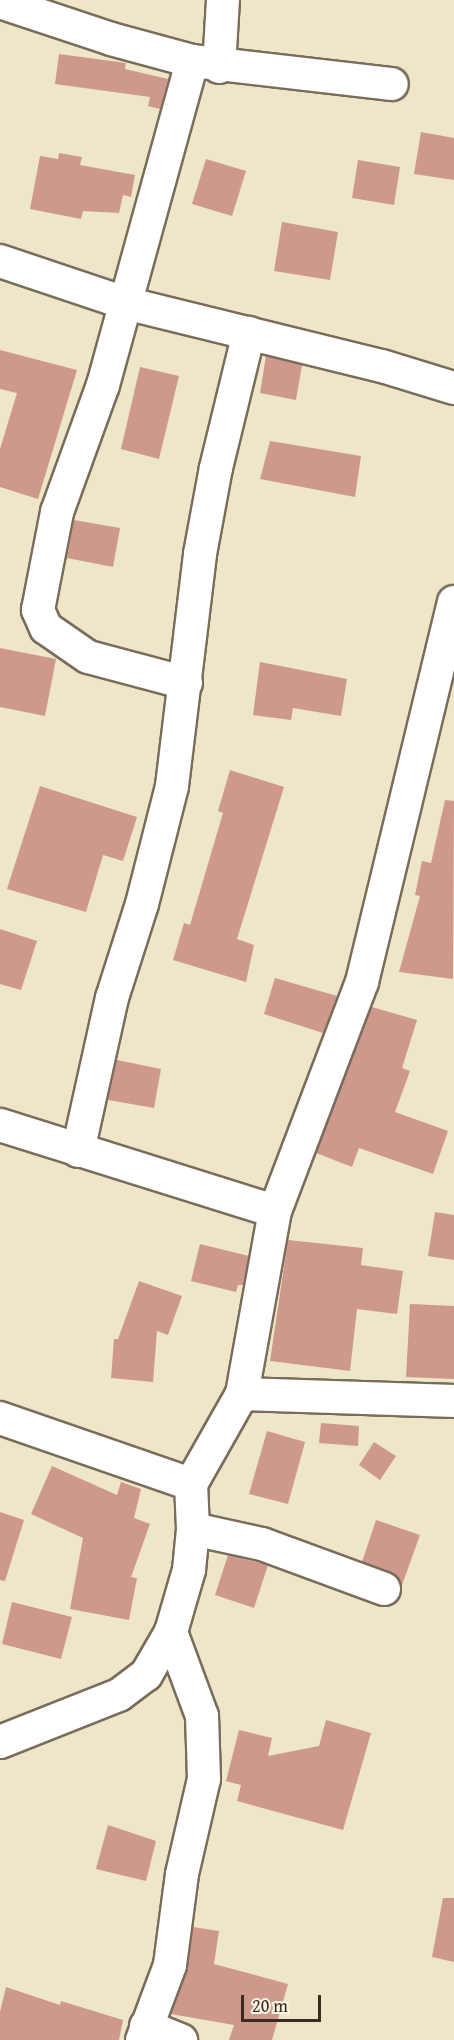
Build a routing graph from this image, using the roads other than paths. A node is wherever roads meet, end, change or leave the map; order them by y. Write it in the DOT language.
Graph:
graph roads {
  1 [pos="223,0"];
  2 [pos="0,2"];
  3 [pos="205,64"];
  4 [pos="392,84"];
  5 [pos="0,261"];
  6 [pos="125,303"];
  7 [pos="249,333"];
  8 [pos="454,388"];
  9 [pos="454,602"];
  10 [pos="186,682"];
  11 [pos="0,1125"];
  12 [pos="78,1151"];
  13 [pos="275,1211"];
  14 [pos="242,1394"];
  15 [pos="454,1401"];
  16 [pos="0,1418"];
  17 [pos="191,1484"];
  18 [pos="193,1529"];
  19 [pos="384,1589"];
  20 [pos="171,1632"];
  21 [pos="0,1742"];
  22 [pos="144,2033"];
  23 [pos="181,2040"];
  1 -- 3 [label="street"];
  2 -- 3 [label="street"];
  3 -- 4 [label="street"];
  3 -- 6 [label="street"];
  5 -- 6 [label="street"];
  6 -- 7 [label="street"];
  6 -- 10 [label="street"];
  7 -- 8 [label="street"];
  7 -- 10 [label="street"];
  9 -- 13 [label="street"];
  10 -- 12 [label="street"];
  11 -- 12 [label="street"];
  12 -- 13 [label="street"];
  13 -- 14 [label="street"];
  14 -- 15 [label="street"];
  14 -- 17 [label="street"];
  16 -- 17 [label="street"];
  17 -- 18 [label="street"];
  18 -- 19 [label="street"];
  18 -- 20 [label="street"];
  20 -- 21 [label="street"];
  20 -- 22 [label="street"];
  22 -- 23 [label="street"];
}
